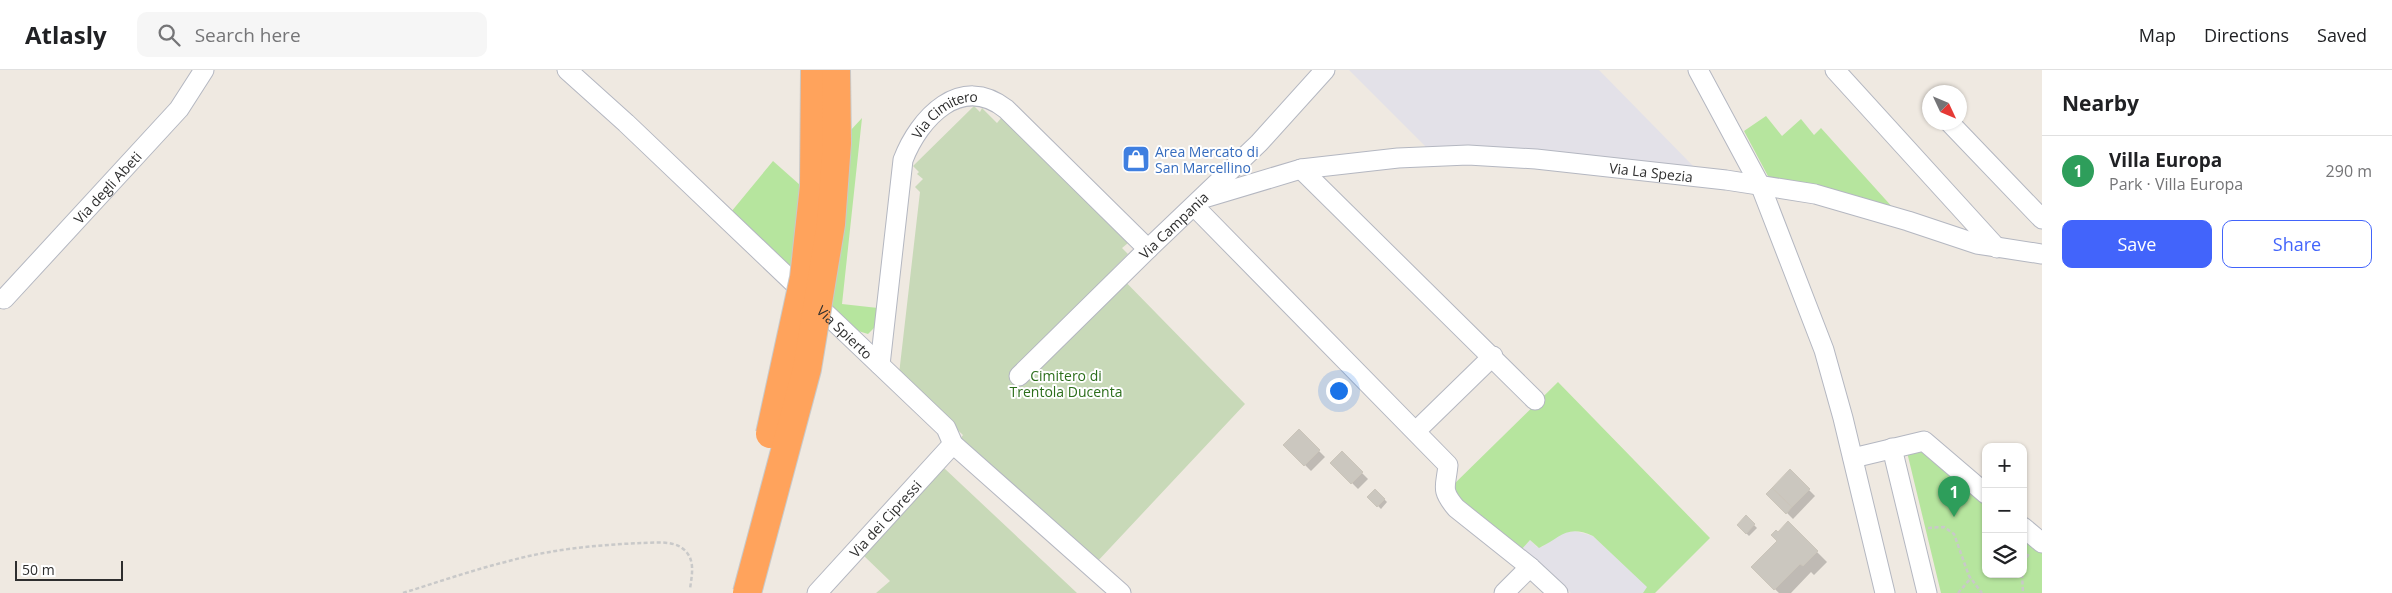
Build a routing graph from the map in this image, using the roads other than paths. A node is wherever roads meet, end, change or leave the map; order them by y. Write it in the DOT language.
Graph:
graph roads {
  1 [pos="204,70"];
  2 [pos="567,70"];
  3 [pos="815,70"];
  4 [pos="836,70"];
  5 [pos="1325,70"];
  6 [pos="1835,70"];
  7 [pos="1699,71"];
  8 [pos="1957,130"];
  9 [pos="1233,168"];
  10 [pos="1301,169"];
  11 [pos="1255,183"];
  12 [pos="1761,187"];
  13 [pos="1198,203"];
  14 [pos="2042,219"];
  15 [pos="1997,248"];
  16 [pos="1148,249"];
  17 [pos="2042,254"];
  18 [pos="4,299"];
  19 [pos="1492,356"];
  20 [pos="880,365"];
  21 [pos="1019,376"];
  22 [pos="1535,400"];
  23 [pos="1416,431"];
  24 [pos="953,444"];
  25 [pos="1892,448"];
  26 [pos="1853,458"];
  27 [pos="1982,491"];
  28 [pos="2027,530"];
  29 [pos="2042,543"];
  30 [pos="1530,567"];
  31 [pos="729,593"];
  32 [pos="746,593"];
  33 [pos="817,593"];
  34 [pos="1121,593"];
  35 [pos="1504,593"];
  36 [pos="1558,593"];
  37 [pos="1885,593"];
  38 [pos="1927,593"];
  1 -- 18 [label="street, Via degli Abeti"];
  2 -- 20 [label="street, Via Spierto"];
  3 -- 31 [label="highway, bridge"];
  4 -- 32 [label="highway, bridge"];
  5 -- 9 [label="street, Via Campania"];
  6 -- 15 [label="street"];
  7 -- 12 [label="street"];
  8 -- 14 [label="street"];
  9 -- 11 [label="street"];
  9 -- 13 [label="street, Via Campania"];
  10 -- 11 [label="street, Via La Spezia"];
  10 -- 12 [label="street, Via La Spezia"];
  10 -- 19 [label="street"];
  11 -- 13 [label="street, Via La Spezia"];
  12 -- 15 [label="street, Via La Spezia"];
  12 -- 26 [label="street"];
  13 -- 16 [label="street, Via Campania"];
  13 -- 23 [label="street"];
  15 -- 17 [label="street, Via La Spezia"];
  16 -- 20 [label="street, Via Cimitero"];
  16 -- 21 [label="street, Via Campania"];
  19 -- 22 [label="street"];
  19 -- 23 [label="street"];
  20 -- 24 [label="street, Via Spierto"];
  23 -- 30 [label="street"];
  24 -- 33 [label="street, Via dei Cipressi"];
  24 -- 34 [label="street, Via Spierto"];
  25 -- 26 [label="street"];
  25 -- 27 [label="street"];
  25 -- 38 [label="street"];
  26 -- 37 [label="street"];
  28 -- 29 [label="street"];
  30 -- 35 [label="street"];
  30 -- 36 [label="street"];
}
